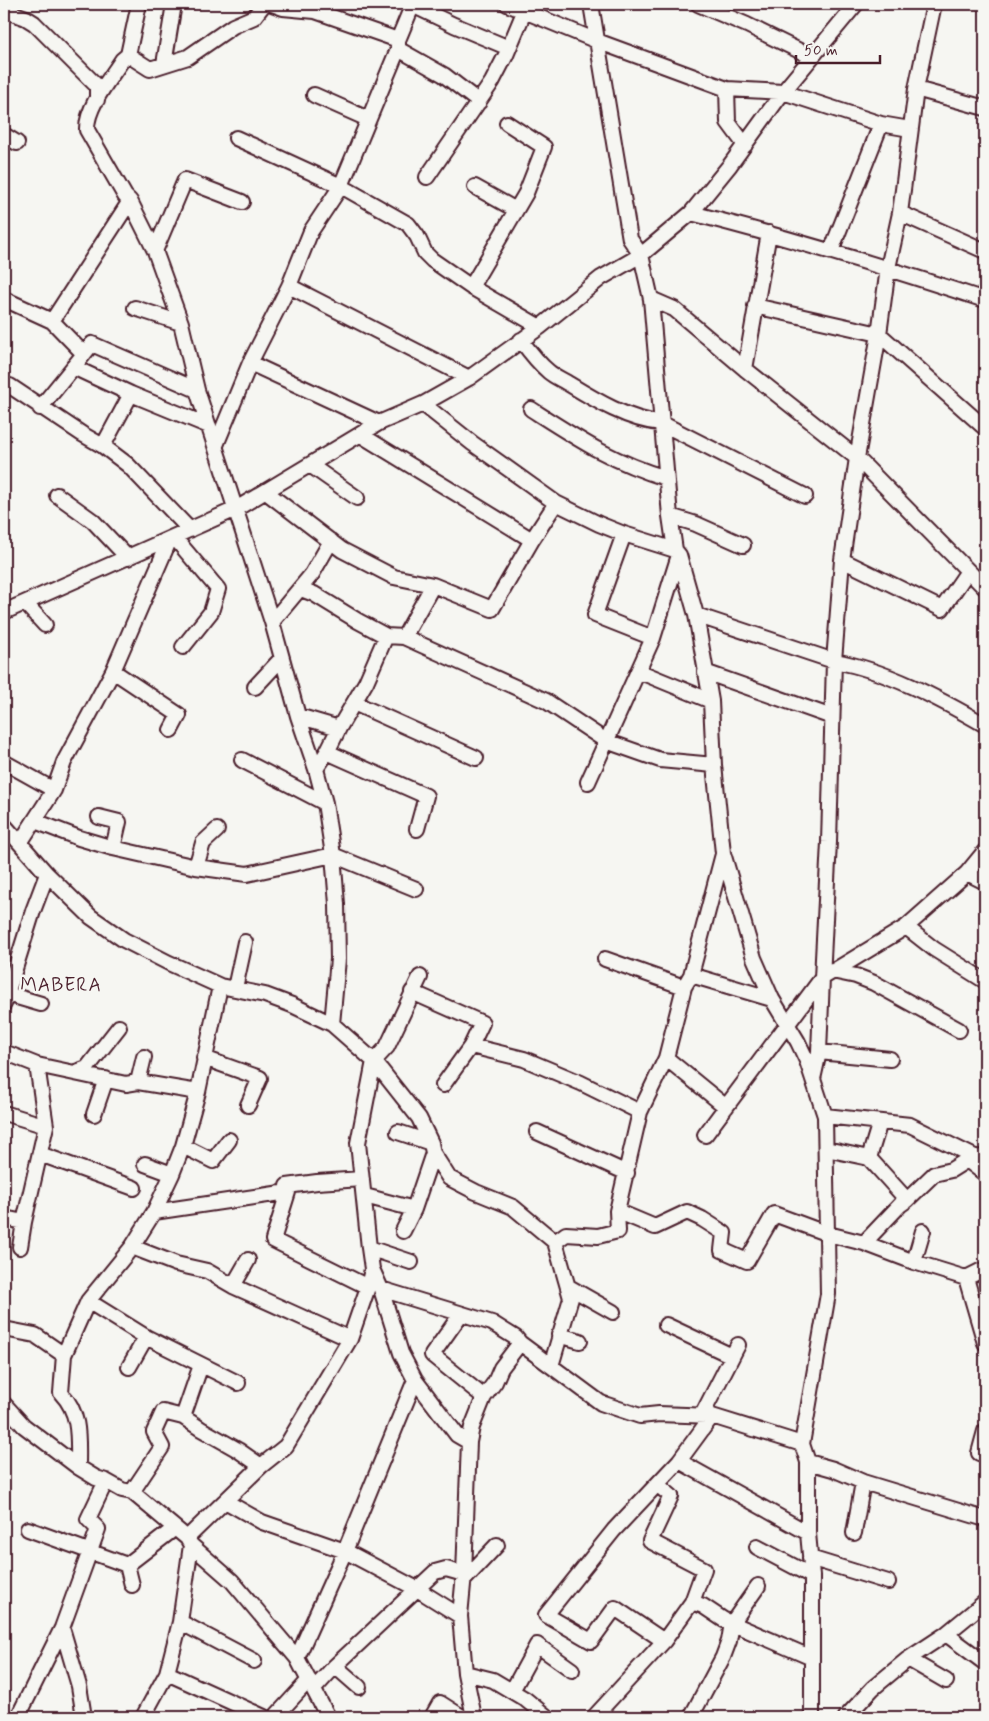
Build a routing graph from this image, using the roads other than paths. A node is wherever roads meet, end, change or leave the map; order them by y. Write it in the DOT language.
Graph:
graph roads {
  1 [pos="139,4"];
  2 [pos="174,4"];
  3 [pos="264,4"];
  4 [pos="272,4"];
  5 [pos="411,4"];
  6 [pos="507,4"];
  7 [pos="591,4"];
  8 [pos="698,4"];
  9 [pos="856,4"];
  10 [pos="934,4"];
  11 [pos="4,10"];
  12 [pos="524,12"];
  13 [pos="597,40"];
  14 [pos="398,45"];
  15 [pos="509,48"];
  16 [pos="128,56"];
  17 [pos="812,58"];
  18 [pos="164,64"];
  19 [pos="727,89"];
  20 [pos="916,89"];
  21 [pos="783,92"];
  22 [pos="314,95"];
  23 [pos="97,100"];
  24 [pos="479,102"];
  25 [pos="985,108"];
  26 [pos="368,118"];
  27 [pos="507,123"];
  28 [pos="881,124"];
  29 [pos="910,129"];
  30 [pos="4,135"];
  31 [pos="236,138"];
  32 [pos="17,143"];
  33 [pos="745,145"];
  34 [pos="427,177"];
  35 [pos="341,186"];
  36 [pos="475,187"];
  37 [pos="130,201"];
  38 [pos="242,202"];
  39 [pos="516,210"];
  40 [pos="691,213"];
  41 [pos="900,213"];
  42 [pos="769,233"];
  43 [pos="155,251"];
  44 [pos="831,251"];
  45 [pos="985,251"];
  46 [pos="640,254"];
  47 [pos="888,268"];
  48 [pos="288,286"];
  49 [pos="471,287"];
  50 [pos="4,299"];
  51 [pos="651,299"];
  52 [pos="985,300"];
  53 [pos="755,306"];
  54 [pos="135,308"];
  55 [pos="52,321"];
  56 [pos="181,323"];
  57 [pos="540,327"];
  58 [pos="879,334"];
  59 [pos="521,340"];
  60 [pos="84,354"];
  61 [pos="250,363"];
  62 [pos="73,367"];
  63 [pos="745,369"];
  64 [pos="469,378"];
  65 [pos="10,386"];
  66 [pos="197,390"];
  67 [pos="131,394"];
  68 [pos="423,404"];
  69 [pos="40,408"];
  70 [pos="531,408"];
  71 [pos="379,423"];
  72 [pos="661,423"];
  73 [pos="209,426"];
  74 [pos="985,428"];
  75 [pos="361,435"];
  76 [pos="216,445"];
  77 [pos="103,446"];
  78 [pos="857,458"];
  79 [pos="310,465"];
  80 [pos="666,478"];
  81 [pos="266,492"];
  82 [pos="57,495"];
  83 [pos="805,496"];
  84 [pos="357,498"];
  85 [pos="556,503"];
  86 [pos="236,509"];
  87 [pos="670,516"];
  88 [pos="190,530"];
  89 [pos="624,534"];
  90 [pos="172,538"];
  91 [pos="532,540"];
  92 [pos="331,541"];
  93 [pos="743,545"];
  94 [pos="677,552"];
  95 [pos="128,558"];
  96 [pos="842,560"];
  97 [pos="968,571"];
  98 [pos="433,585"];
  99 [pos="985,588"];
  100 [pos="301,589"];
  101 [pos="25,603"];
  102 [pos="6,608"];
  103 [pos="696,615"];
  104 [pos="272,622"];
  105 [pos="45,625"];
  106 [pos="386,636"];
  107 [pos="404,637"];
  108 [pos="653,638"];
  109 [pos="183,647"];
  110 [pos="282,658"];
  111 [pos="834,661"];
  112 [pos="114,671"];
  113 [pos="638,671"];
  114 [pos="705,672"];
  115 [pos="255,688"];
  116 [pos="711,700"];
  117 [pos="354,703"];
  118 [pos="298,716"];
  119 [pos="832,717"];
  120 [pos="985,725"];
  121 [pos="339,728"];
  122 [pos="170,730"];
  123 [pos="606,741"];
  124 [pos="327,752"];
  125 [pos="476,758"];
  126 [pos="242,760"];
  127 [pos="4,762"];
  128 [pos="714,764"];
  129 [pos="316,769"];
  130 [pos="588,782"];
  131 [pos="54,790"];
  132 [pos="325,803"];
  133 [pos="99,817"];
  134 [pos="35,821"];
  135 [pos="4,825"];
  136 [pos="417,829"];
  137 [pos="217,830"];
  138 [pos="20,843"];
  139 [pos="114,848"];
  140 [pos="985,851"];
  141 [pos="723,853"];
  142 [pos="333,855"];
  143 [pos="196,868"];
  144 [pos="967,873"];
  145 [pos="47,874"];
  146 [pos="985,882"];
  147 [pos="416,889"];
  148 [pos="906,927"];
  149 [pos="245,942"];
  150 [pos="605,959"];
  151 [pos="827,974"];
  152 [pos="420,977"];
  153 [pos="688,981"];
  154 [pos="985,981"];
  155 [pos="220,986"];
  156 [pos="235,988"];
  157 [pos="412,992"];
  158 [pos="6,999"];
  159 [pos="772,999"];
  160 [pos="41,1004"];
  161 [pos="787,1023"];
  162 [pos="332,1024"];
  163 [pos="119,1027"];
  164 [pos="959,1030"];
  165 [pos="471,1046"];
  166 [pos="4,1052"];
  167 [pos="819,1052"];
  168 [pos="144,1057"];
  169 [pos="204,1058"];
  170 [pos="666,1058"];
  171 [pos="890,1059"];
  172 [pos="374,1061"];
  173 [pos="37,1065"];
  174 [pos="76,1072"];
  175 [pos="106,1079"];
  176 [pos="138,1082"];
  177 [pos="813,1082"];
  178 [pos="443,1085"];
  179 [pos="198,1092"];
  180 [pos="248,1105"];
  181 [pos="726,1107"];
  182 [pos="640,1112"];
  183 [pos="4,1113"];
  184 [pos="94,1114"];
  185 [pos="825,1116"];
  186 [pos="880,1122"];
  187 [pos="46,1126"];
  188 [pos="398,1132"];
  189 [pos="537,1132"];
  190 [pos="705,1135"];
  191 [pos="229,1140"];
  192 [pos="183,1146"];
  193 [pos="432,1148"];
  194 [pos="826,1149"];
  195 [pos="40,1154"];
  196 [pos="869,1158"];
  197 [pos="977,1158"];
  198 [pos="145,1164"];
  199 [pos="626,1173"];
  200 [pos="172,1174"];
  201 [pos="985,1174"];
  202 [pos="362,1179"];
  203 [pos="134,1188"];
  204 [pos="288,1192"];
  205 [pos="364,1196"];
  206 [pos="907,1200"];
  207 [pos="414,1208"];
  208 [pos="617,1211"];
  209 [pos="154,1212"];
  210 [pos="4,1220"];
  211 [pos="24,1222"];
  212 [pos="403,1231"];
  213 [pos="923,1231"];
  214 [pos="828,1234"];
  215 [pos="555,1242"];
  216 [pos="864,1243"];
  217 [pos="20,1247"];
  218 [pos="132,1247"];
  219 [pos="369,1248"];
  220 [pos="248,1260"];
  221 [pos="411,1262"];
  222 [pos="914,1262"];
  223 [pos="985,1270"];
  224 [pos="966,1278"];
  225 [pos="233,1286"];
  226 [pos="374,1288"];
  227 [pos="569,1288"];
  228 [pos="88,1301"];
  229 [pos="613,1312"];
  230 [pos="461,1314"];
  231 [pos="666,1325"];
  232 [pos="4,1329"];
  233 [pos="559,1335"];
  234 [pos="146,1336"];
  235 [pos="350,1340"];
  236 [pos="580,1341"];
  237 [pos="520,1343"];
  238 [pos="985,1343"];
  239 [pos="64,1355"];
  240 [pos="201,1365"];
  241 [pos="551,1366"];
  242 [pos="129,1367"];
  243 [pos="415,1380"];
  244 [pos="238,1383"];
  245 [pos="484,1397"];
  246 [pos="4,1404"];
  247 [pos="182,1416"];
  248 [pos="707,1416"];
  249 [pos="985,1431"];
  250 [pos="469,1442"];
  251 [pos="802,1444"];
  252 [pos="985,1455"];
  253 [pos="679,1461"];
  254 [pos="808,1462"];
  255 [pos="261,1466"];
  256 [pos="78,1467"];
  257 [pos="106,1481"];
  258 [pos="863,1482"];
  259 [pos="658,1485"];
  260 [pos="132,1492"];
  261 [pos="224,1501"];
  262 [pos="985,1519"];
  263 [pos="174,1528"];
  264 [pos="28,1529"];
  265 [pos="808,1533"];
  266 [pos="854,1533"];
  267 [pos="189,1541"];
  268 [pos="497,1545"];
  269 [pos="757,1547"];
  270 [pos="90,1551"];
  271 [pos="345,1551"];
  272 [pos="810,1558"];
  273 [pos="127,1565"];
  274 [pos="812,1576"];
  275 [pos="464,1578"];
  276 [pos="888,1582"];
  277 [pos="132,1585"];
  278 [pos="758,1586"];
  279 [pos="416,1589"];
  280 [pos="692,1602"];
  281 [pos="985,1602"];
  282 [pos="460,1616"];
  283 [pos="180,1622"];
  284 [pos="732,1623"];
  285 [pos="62,1628"];
  286 [pos="946,1634"];
  287 [pos="664,1641"];
  288 [pos="297,1658"];
  289 [pos="812,1658"];
  290 [pos="908,1659"];
  291 [pos="254,1661"];
  292 [pos="985,1663"];
  293 [pos="335,1666"];
  294 [pos="572,1670"];
  295 [pos="167,1673"];
  296 [pos="465,1673"];
  297 [pos="946,1681"];
  298 [pos="312,1684"];
  299 [pos="359,1687"];
  300 [pos="512,1691"];
  301 [pos="18,1717"];
  302 [pos="84,1717"];
  303 [pos="144,1717"];
  304 [pos="264,1717"];
  305 [pos="275,1717"];
  306 [pos="328,1717"];
  307 [pos="432,1717"];
  308 [pos="462,1717"];
  309 [pos="474,1717"];
  310 [pos="547,1717"];
  311 [pos="595,1717"];
  312 [pos="691,1717"];
  313 [pos="812,1717"];
  314 [pos="846,1717"];
  1 -- 16 [label="street"];
  2 -- 18 [label="street"];
  3 -- 18 [label="street"];
  4 -- 14 [label="street"];
  5 -- 14 [label="street"];
  5 -- 15 [label="street"];
  6 -- 12 [label="street"];
  7 -- 13 [label="street"];
  8 -- 17 [label="street"];
  9 -- 17 [label="street"];
  10 -- 20 [label="street"];
  11 -- 23 [label="street"];
  12 -- 13 [label="street"];
  12 -- 15 [label="street"];
  13 -- 19 [label="street"];
  13 -- 46 [label="street"];
  14 -- 24 [label="street"];
  14 -- 26 [label="street"];
  15 -- 24 [label="street"];
  16 -- 18 [label="street"];
  16 -- 23 [label="street"];
  17 -- 21 [label="street"];
  19 -- 21 [label="street"];
  19 -- 33 [label="street"];
  20 -- 25 [label="street"];
  20 -- 29 [label="street"];
  21 -- 28 [label="street"];
  21 -- 33 [label="street"];
  22 -- 26 [label="street"];
  23 -- 37 [label="street"];
  24 -- 34 [label="street"];
  26 -- 35 [label="street"];
  27 -- 39 [label="street"];
  28 -- 29 [label="street"];
  28 -- 44 [label="street"];
  29 -- 41 [label="street"];
  30 -- 32 [label="street"];
  31 -- 35 [label="street"];
  33 -- 40 [label="street"];
  35 -- 48 [label="street"];
  35 -- 49 [label="street"];
  36 -- 39 [label="street"];
  37 -- 43 [label="street"];
  37 -- 55 [label="street"];
  38 -- 43 [label="street"];
  39 -- 49 [label="street"];
  40 -- 42 [label="street"];
  40 -- 46 [label="street"];
  41 -- 45 [label="street"];
  41 -- 47 [label="street"];
  42 -- 44 [label="street"];
  42 -- 53 [label="street"];
  43 -- 56 [label="street"];
  44 -- 47 [label="street"];
  46 -- 51 [label="street"];
  46 -- 57 [label="street"];
  47 -- 52 [label="street"];
  47 -- 58 [label="street"];
  48 -- 61 [label="street"];
  48 -- 64 [label="street"];
  49 -- 57 [label="street"];
  50 -- 55 [label="street"];
  51 -- 63 [label="street"];
  51 -- 72 [label="street"];
  53 -- 58 [label="street"];
  53 -- 63 [label="street"];
  54 -- 56 [label="street"];
  55 -- 60 [label="street"];
  56 -- 66 [label="street"];
  57 -- 59 [label="street"];
  58 -- 74 [label="street"];
  58 -- 78 [label="street"];
  59 -- 64 [label="street"];
  59 -- 72 [label="street"];
  60 -- 62 [label="street"];
  60 -- 66 [label="street"];
  61 -- 71 [label="street"];
  61 -- 76 [label="street"];
  62 -- 67 [label="street"];
  62 -- 69 [label="street"];
  63 -- 78 [label="street"];
  64 -- 68 [label="street"];
  65 -- 69 [label="street"];
  66 -- 73 [label="street"];
  67 -- 73 [label="street"];
  67 -- 77 [label="street"];
  68 -- 71 [label="street"];
  68 -- 85 [label="street"];
  69 -- 77 [label="street"];
  70 -- 80 [label="street"];
  71 -- 75 [label="street"];
  72 -- 80 [label="street"];
  72 -- 83 [label="street"];
  73 -- 76 [label="street"];
  75 -- 79 [label="street"];
  75 -- 91 [label="street"];
  76 -- 86 [label="street"];
  77 -- 88 [label="street"];
  78 -- 96 [label="street"];
  78 -- 97 [label="street"];
  79 -- 81 [label="street"];
  79 -- 84 [label="street"];
  80 -- 87 [label="street"];
  81 -- 86 [label="street"];
  81 -- 92 [label="street"];
  82 -- 95 [label="street"];
  85 -- 89 [label="street"];
  85 -- 91 [label="street"];
  86 -- 88 [label="street"];
  86 -- 104 [label="street"];
  87 -- 93 [label="street"];
  87 -- 94 [label="street"];
  88 -- 90 [label="street"];
  89 -- 94 [label="street"];
  89 -- 108 [label="street"];
  90 -- 95 [label="street"];
  90 -- 109 [label="street"];
  90 -- 112 [label="street"];
  91 -- 98 [label="street"];
  92 -- 98 [label="street"];
  92 -- 100 [label="street"];
  94 -- 103 [label="street"];
  94 -- 108 [label="street"];
  95 -- 101 [label="street"];
  96 -- 97 [label="street"];
  96 -- 111 [label="street"];
  97 -- 99 [label="street"];
  98 -- 107 [label="street"];
  100 -- 104 [label="street"];
  100 -- 106 [label="street"];
  101 -- 102 [label="street"];
  101 -- 105 [label="street"];
  103 -- 111 [label="street"];
  103 -- 114 [label="street"];
  104 -- 110 [label="street"];
  106 -- 107 [label="street"];
  106 -- 117 [label="street"];
  107 -- 123 [label="street"];
  108 -- 113 [label="street"];
  110 -- 115 [label="street"];
  110 -- 118 [label="street"];
  111 -- 119 [label="street"];
  111 -- 120 [label="street"];
  112 -- 122 [label="street"];
  112 -- 131 [label="street"];
  113 -- 116 [label="street"];
  113 -- 123 [label="street"];
  114 -- 116 [label="street"];
  114 -- 119 [label="street"];
  116 -- 128 [label="street"];
  117 -- 121 [label="street"];
  117 -- 125 [label="street"];
  118 -- 121 [label="street"];
  118 -- 129 [label="street"];
  119 -- 151 [label="street"];
  121 -- 124 [label="street"];
  123 -- 128 [label="street"];
  123 -- 130 [label="street"];
  124 -- 129 [label="street"];
  124 -- 136 [label="street"];
  126 -- 132 [label="street"];
  127 -- 131 [label="street"];
  128 -- 141 [label="street"];
  129 -- 132 [label="street"];
  131 -- 134 [label="street"];
  132 -- 142 [label="street"];
  133 -- 139 [label="street"];
  134 -- 138 [label="street"];
  134 -- 139 [label="street"];
  135 -- 138 [label="street"];
  137 -- 143 [label="street"];
  138 -- 145 [label="street"];
  139 -- 143 [label="street"];
  140 -- 144 [label="street"];
  141 -- 153 [label="street"];
  141 -- 159 [label="street"];
  142 -- 143 [label="street"];
  142 -- 147 [label="street"];
  142 -- 162 [label="street"];
  144 -- 146 [label="street"];
  144 -- 148 [label="street"];
  145 -- 155 [label="street"];
  145 -- 158 [label="street"];
  148 -- 151 [label="street"];
  148 -- 154 [label="street"];
  149 -- 156 [label="street"];
  150 -- 153 [label="street"];
  151 -- 161 [label="street"];
  151 -- 164 [label="street"];
  151 -- 167 [label="street"];
  152 -- 157 [label="street"];
  153 -- 159 [label="street"];
  153 -- 170 [label="street"];
  155 -- 156 [label="street"];
  155 -- 169 [label="street"];
  156 -- 162 [label="street"];
  157 -- 165 [label="street"];
  157 -- 172 [label="street"];
  158 -- 160 [label="street"];
  159 -- 161 [label="street"];
  161 -- 177 [label="street"];
  161 -- 181 [label="street"];
  162 -- 172 [label="street"];
  163 -- 174 [label="street"];
  165 -- 178 [label="street"];
  165 -- 182 [label="street"];
  166 -- 173 [label="street"];
  167 -- 171 [label="street"];
  167 -- 177 [label="street"];
  168 -- 176 [label="street"];
  169 -- 179 [label="street"];
  169 -- 180 [label="street"];
  170 -- 181 [label="street"];
  170 -- 182 [label="street"];
  172 -- 193 [label="street"];
  172 -- 202 [label="street"];
  173 -- 174 [label="street"];
  173 -- 187 [label="street"];
  174 -- 175 [label="street"];
  175 -- 176 [label="street"];
  175 -- 184 [label="street"];
  176 -- 179 [label="street"];
  177 -- 185 [label="street"];
  179 -- 192 [label="street"];
  181 -- 190 [label="street"];
  182 -- 199 [label="street"];
  183 -- 187 [label="street"];
  185 -- 186 [label="street"];
  185 -- 194 [label="street"];
  186 -- 196 [label="street"];
  186 -- 197 [label="street"];
  187 -- 195 [label="street"];
  188 -- 193 [label="street"];
  189 -- 199 [label="street"];
  191 -- 192 [label="street"];
  192 -- 200 [label="street"];
  193 -- 207 [label="street"];
  193 -- 215 [label="street"];
  194 -- 196 [label="street"];
  194 -- 214 [label="street"];
  195 -- 203 [label="street"];
  195 -- 211 [label="street"];
  196 -- 206 [label="street"];
  197 -- 201 [label="street"];
  197 -- 206 [label="street"];
  198 -- 200 [label="street"];
  199 -- 208 [label="street"];
  200 -- 209 [label="street"];
  202 -- 204 [label="street"];
  202 -- 205 [label="street"];
  204 -- 209 [label="street"];
  204 -- 226 [label="street"];
  205 -- 207 [label="street"];
  205 -- 219 [label="street"];
  206 -- 216 [label="street"];
  207 -- 212 [label="street"];
  208 -- 214 [label="street"];
  208 -- 215 [label="street"];
  209 -- 218 [label="street"];
  210 -- 211 [label="street"];
  211 -- 217 [label="street"];
  213 -- 222 [label="street"];
  214 -- 216 [label="street"];
  214 -- 251 [label="street"];
  215 -- 227 [label="street"];
  216 -- 222 [label="street"];
  218 -- 225 [label="street"];
  218 -- 228 [label="street"];
  219 -- 221 [label="street"];
  219 -- 226 [label="street"];
  220 -- 225 [label="street"];
  222 -- 224 [label="street"];
  223 -- 224 [label="street"];
  224 -- 238 [label="street"];
  225 -- 235 [label="street"];
  226 -- 230 [label="street"];
  226 -- 235 [label="street"];
  226 -- 243 [label="street"];
  227 -- 229 [label="street"];
  227 -- 233 [label="street"];
  228 -- 234 [label="street"];
  228 -- 239 [label="street"];
  230 -- 237 [label="street"];
  230 -- 245 [label="street"];
  231 -- 248 [label="street"];
  232 -- 239 [label="street"];
  233 -- 236 [label="street"];
  233 -- 241 [label="street"];
  234 -- 240 [label="street"];
  234 -- 242 [label="street"];
  235 -- 255 [label="street"];
  237 -- 241 [label="street"];
  237 -- 245 [label="street"];
  239 -- 256 [label="street"];
  240 -- 244 [label="street"];
  240 -- 247 [label="street"];
  241 -- 248 [label="street"];
  243 -- 250 [label="street"];
  243 -- 271 [label="street"];
  245 -- 250 [label="street"];
  246 -- 256 [label="street"];
  247 -- 255 [label="street"];
  247 -- 260 [label="street"];
  248 -- 251 [label="street"];
  248 -- 253 [label="street"];
  249 -- 252 [label="street"];
  250 -- 275 [label="street"];
  251 -- 254 [label="street"];
  253 -- 259 [label="street"];
  253 -- 265 [label="street"];
  254 -- 258 [label="street"];
  254 -- 265 [label="street"];
  255 -- 261 [label="street"];
  256 -- 257 [label="street"];
  257 -- 260 [label="street"];
  257 -- 270 [label="street"];
  258 -- 262 [label="street"];
  258 -- 266 [label="street"];
  259 -- 280 [label="street"];
  259 -- 287 [label="street"];
  260 -- 263 [label="street"];
  261 -- 267 [label="street"];
  261 -- 271 [label="street"];
  263 -- 267 [label="street"];
  263 -- 273 [label="street"];
  264 -- 270 [label="street"];
  265 -- 272 [label="street"];
  267 -- 283 [label="street"];
  267 -- 288 [label="street"];
  268 -- 275 [label="street"];
  269 -- 274 [label="street"];
  270 -- 273 [label="street"];
  270 -- 285 [label="street"];
  271 -- 279 [label="street"];
  271 -- 288 [label="street"];
  272 -- 274 [label="street"];
  272 -- 276 [label="street"];
  273 -- 277 [label="street"];
  274 -- 289 [label="street"];
  275 -- 279 [label="street"];
  275 -- 282 [label="street"];
  278 -- 284 [label="street"];
  279 -- 282 [label="street"];
  279 -- 293 [label="street"];
  280 -- 284 [label="street"];
  280 -- 287 [label="street"];
  281 -- 286 [label="street"];
  282 -- 296 [label="street"];
  283 -- 291 [label="street"];
  283 -- 295 [label="street"];
  284 -- 289 [label="street"];
  284 -- 312 [label="street"];
  285 -- 301 [label="street"];
  285 -- 302 [label="street"];
  286 -- 290 [label="street"];
  286 -- 292 [label="street"];
  287 -- 311 [label="street"];
  288 -- 298 [label="street"];
  289 -- 313 [label="street"];
  290 -- 297 [label="street"];
  290 -- 314 [label="street"];
  293 -- 298 [label="street"];
  293 -- 299 [label="street"];
  294 -- 300 [label="street"];
  295 -- 303 [label="street"];
  295 -- 304 [label="street"];
  296 -- 300 [label="street"];
  296 -- 309 [label="street"];
  298 -- 305 [label="street"];
  298 -- 306 [label="street"];
  300 -- 310 [label="street"];
  307 -- 308 [label="street"];
}
